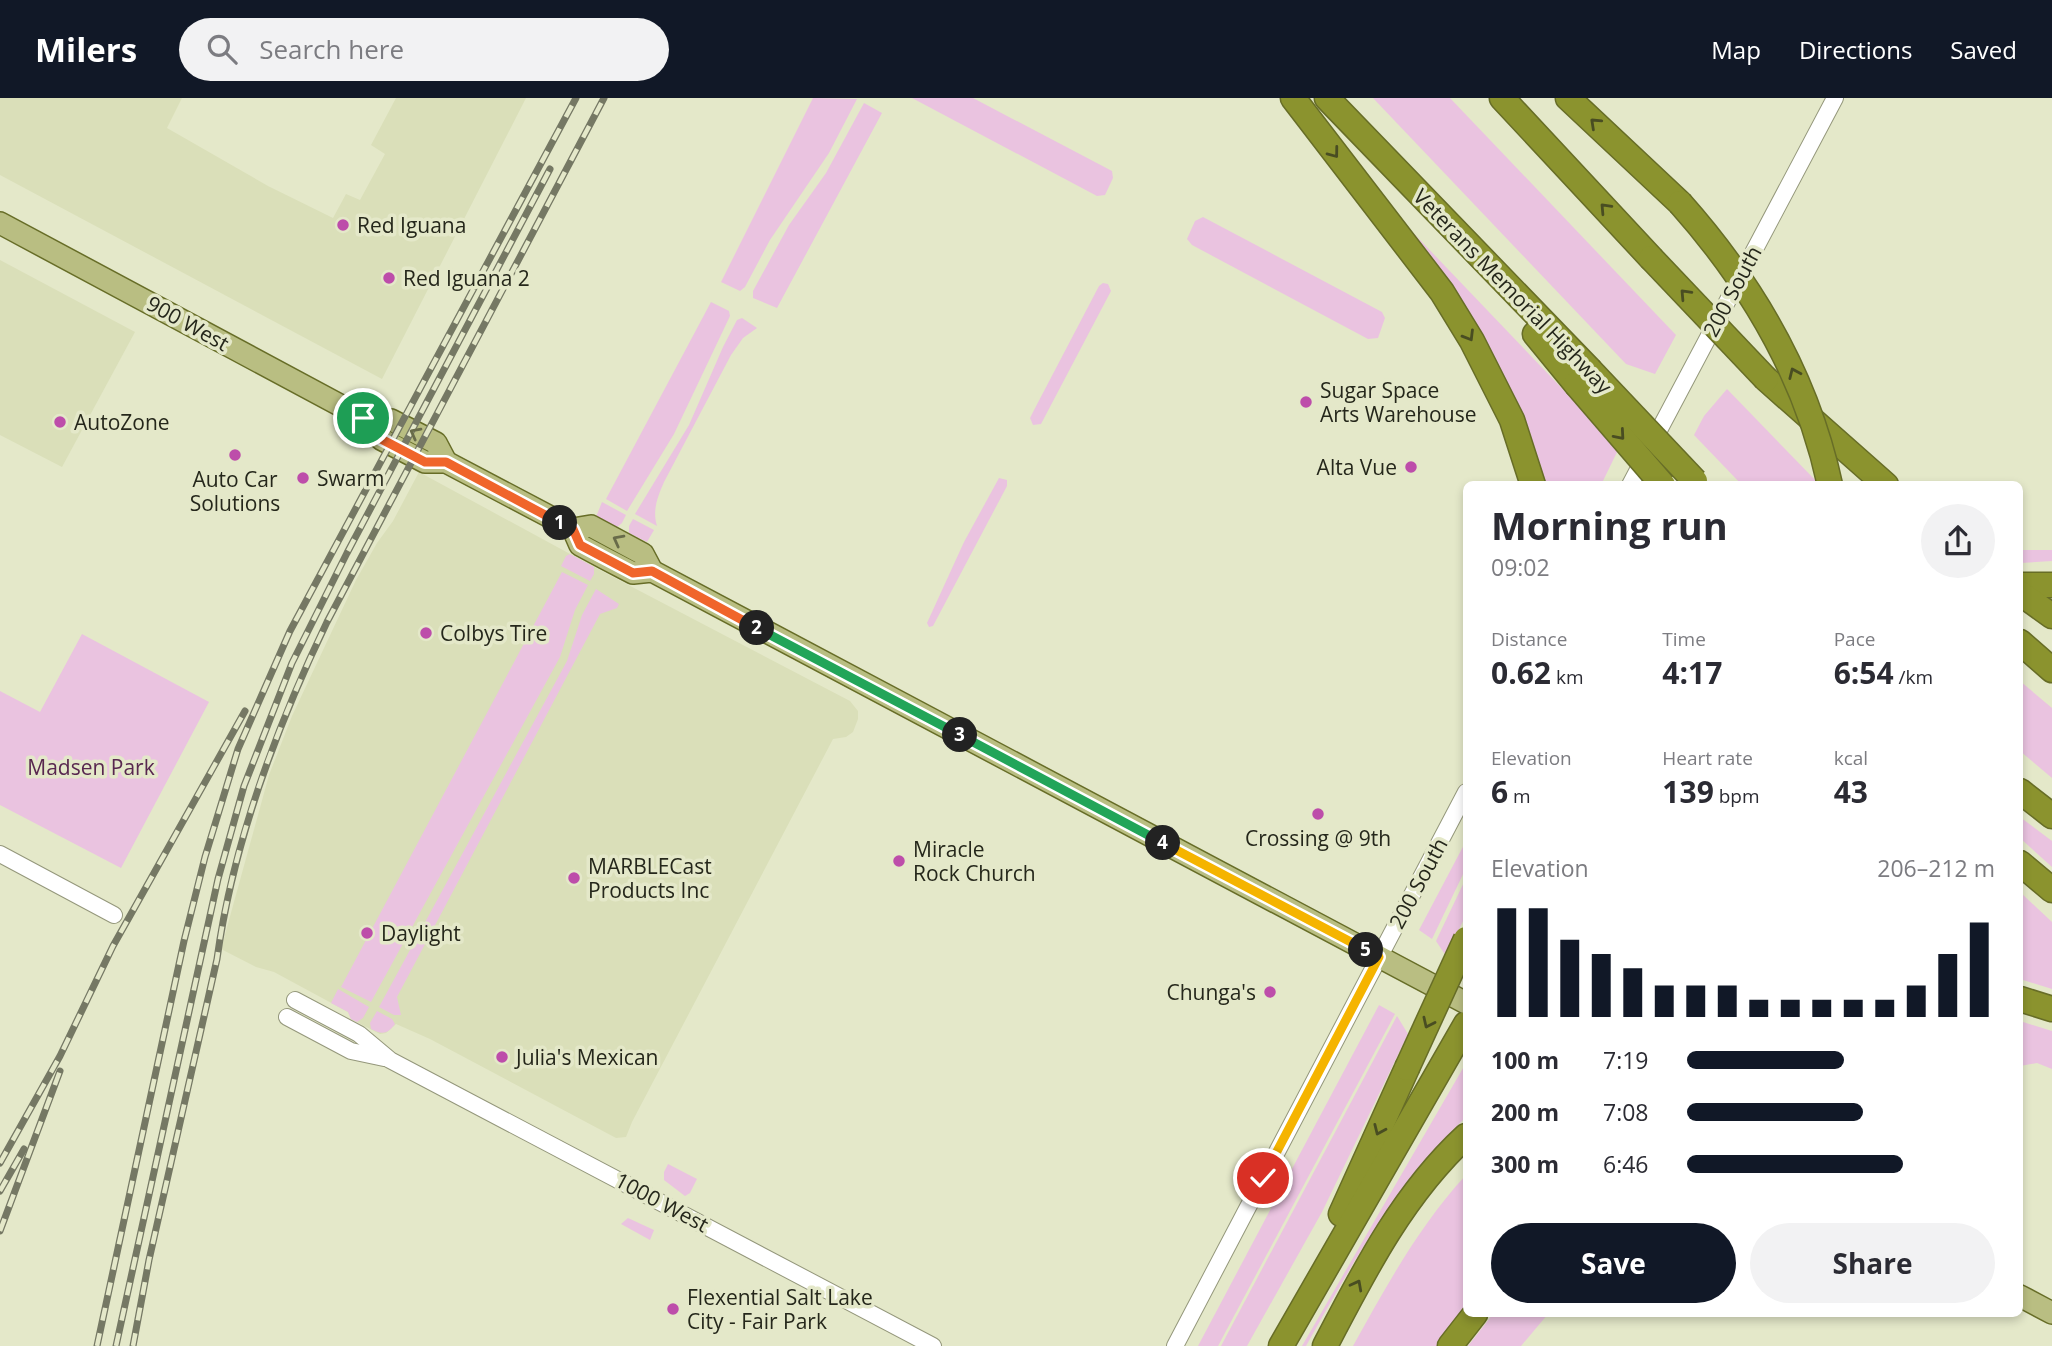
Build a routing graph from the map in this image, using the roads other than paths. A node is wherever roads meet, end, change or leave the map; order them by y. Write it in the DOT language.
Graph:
graph roads {
  1 [pos="1293,98"];
  2 [pos="1327,98"];
  3 [pos="1502,98"];
  4 [pos="1568,98"];
  5 [pos="1835,98"];
  6 [pos="0,223"];
  7 [pos="1583,377"];
  8 [pos="1766,379"];
  9 [pos="1532,481"];
  10 [pos="1632,481"];
  11 [pos="1660,481"];
  12 [pos="1695,481"];
  13 [pos="1829,481"];
  14 [pos="1857,481"];
  15 [pos="1881,481"];
  16 [pos="2023,585"];
  17 [pos="2052,585"];
  18 [pos="2023,595"];
  19 [pos="2052,616"];
  20 [pos="2025,646"];
  21 [pos="2052,670"];
  22 [pos="2023,793"];
  23 [pos="1463,798"];
  24 [pos="2052,816"];
  25 [pos="0,854"];
  26 [pos="2023,866"];
  27 [pos="2052,890"];
  28 [pos="114,915"];
  29 [pos="1463,946"];
  30 [pos="1379,957"];
  31 [pos="295,1000"];
  32 [pos="2023,1000"];
  33 [pos="1463,1001"];
  34 [pos="2052,1009"];
  35 [pos="287,1017"];
  36 [pos="1463,1030"];
  37 [pos="390,1060"];
  38 [pos="1463,1139"];
  39 [pos="2023,1298"];
  40 [pos="2052,1313"];
  41 [pos="1473,1317"];
  42 [pos="1282,1344"];
  43 [pos="933,1346"];
  44 [pos="1175,1346"];
  45 [pos="1325,1346"];
  46 [pos="1450,1346"];
  1 -- 9 [label="highway, one-way"];
  2 -- 7 [label="highway, Veterans Memorial Highway"];
  8 -- 3 [label="highway, one-way, bridge"];
  13 -- 4 [label="highway, one-way, bridge"];
  5 -- 10 [label="street, 200 South"];
  6 -- 30 [label="main road, 900 West"];
  7 -- 11 [label="highway, one-way, bridge"];
  7 -- 12 [label="highway, Veterans Memorial Highway, bridge"];
  8 -- 14 [label="highway"];
  8 -- 15 [label="highway"];
  16 -- 17 [label="highway"];
  18 -- 19 [label="highway"];
  20 -- 21 [label="highway"];
  22 -- 24 [label="highway"];
  23 -- 30 [label="street, 200 South"];
  25 -- 28 [label="street"];
  26 -- 27 [label="highway"];
  29 -- 42 [label="highway, one-way, bridge"];
  30 -- 33 [label="main road, 900 West"];
  30 -- 44 [label="street, 200 South"];
  31 -- 37 [label="street, 1000 West"];
  32 -- 34 [label="highway"];
  35 -- 37 [label="street, 1000 West"];
  36 -- 42 [label="highway"];
  37 -- 43 [label="street, 1000 West"];
  45 -- 38 [label="highway, one-way"];
  39 -- 40 [label="main road"];
  41 -- 46 [label="highway"];
}
